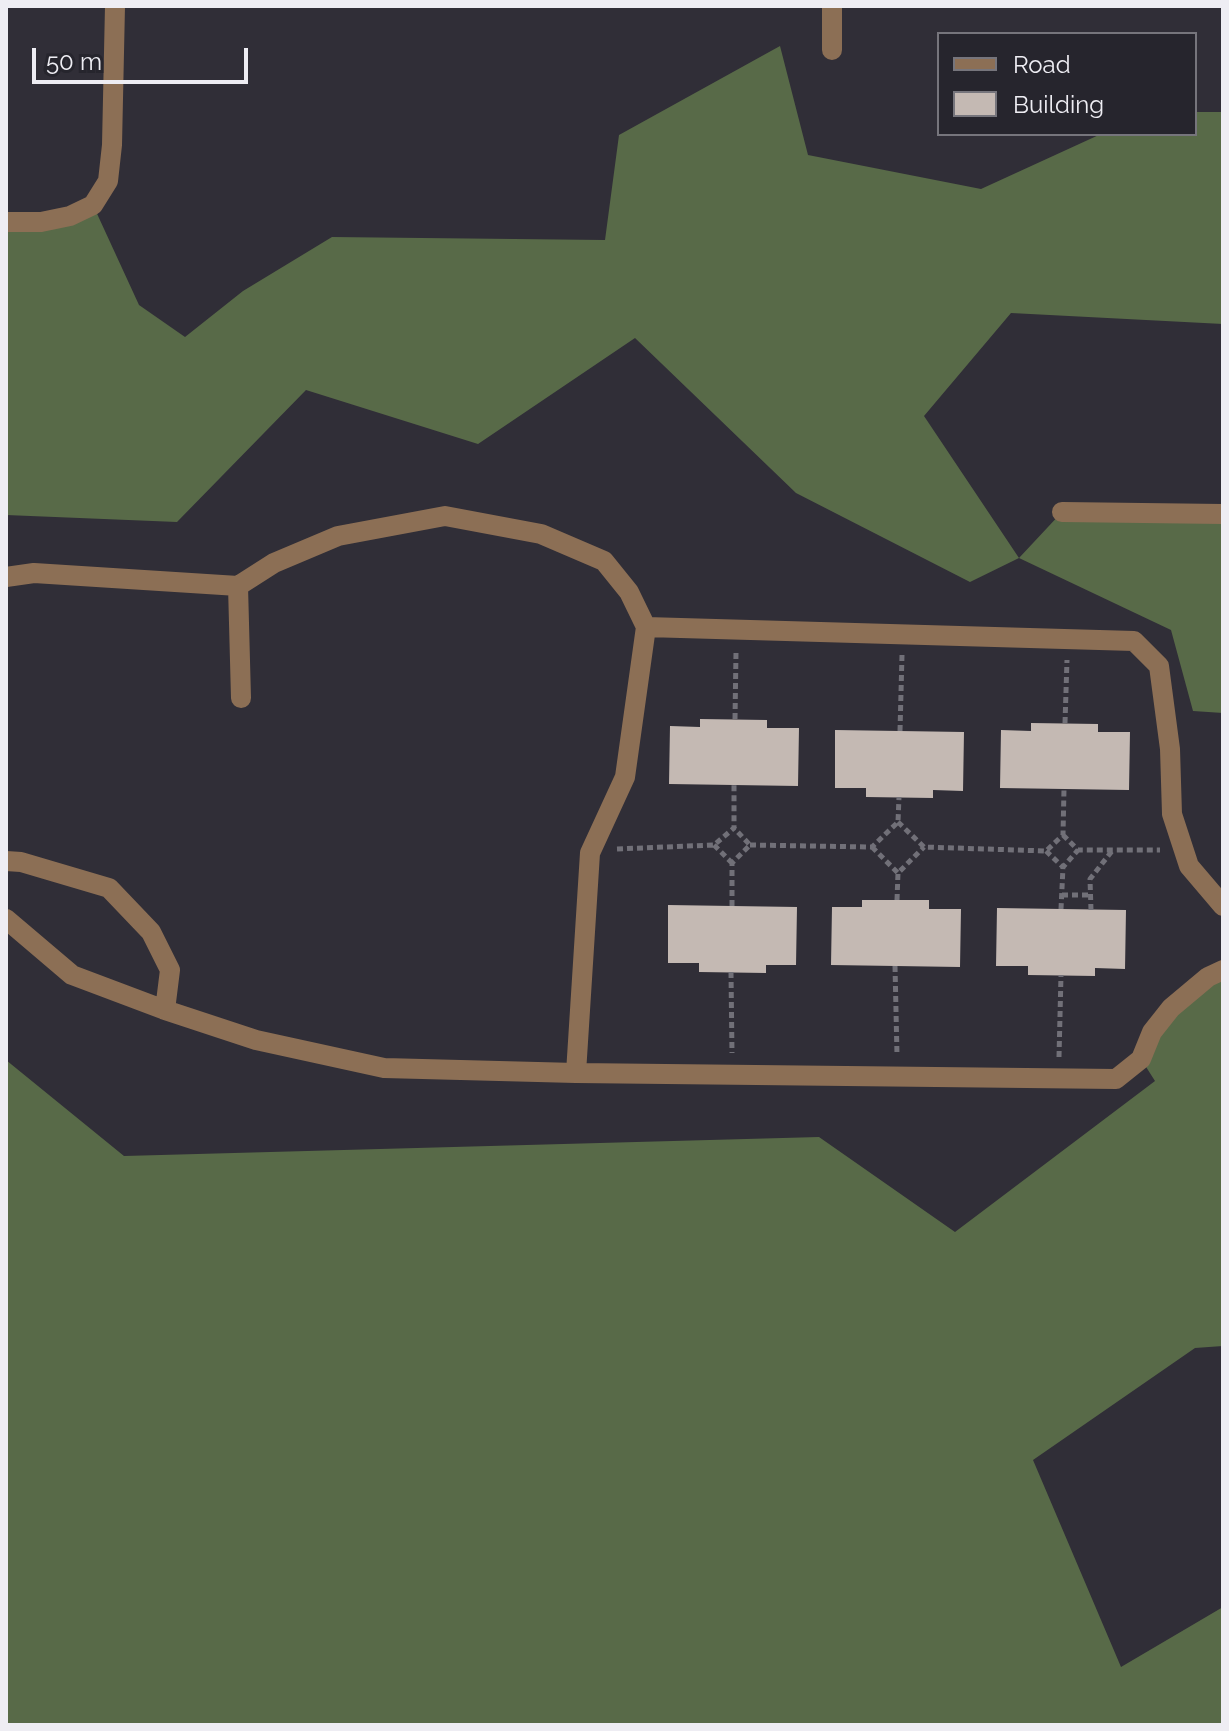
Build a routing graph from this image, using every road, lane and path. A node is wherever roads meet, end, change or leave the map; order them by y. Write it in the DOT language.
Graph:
graph roads {
  1 [pos="115,6"];
  2 [pos="832,6"];
  3 [pos="832,50"];
  4 [pos="6,222"];
  5 [pos="1062,512"];
  6 [pos="1223,514"];
  7 [pos="6,577"];
  8 [pos="238,586"];
  9 [pos="646,627"];
  10 [pos="737,629"];
  11 [pos="902,634"];
  12 [pos="1067,639"];
  13 [pos="241,698"];
  14 [pos="735,719"];
  15 [pos="1065,723"];
  16 [pos="900,731"];
  17 [pos="734,785"];
  18 [pos="1064,789"];
  19 [pos="899,797"];
  20 [pos="898,822"];
  21 [pos="734,828"];
  22 [pos="1063,835"];
  23 [pos="714,845"];
  24 [pos="750,845"];
  25 [pos="872,847"];
  26 [pos="924,847"];
  27 [pos="592,850"];
  28 [pos="1078,850"];
  29 [pos="1184,850"];
  30 [pos="1046,851"];
  31 [pos="1112,851"];
  32 [pos="6,861"];
  33 [pos="732,863"];
  34 [pos="1063,867"];
  35 [pos="898,873"];
  36 [pos="1062,895"];
  37 [pos="1090,895"];
  38 [pos="897,900"];
  39 [pos="732,906"];
  40 [pos="1223,906"];
  41 [pos="1061,909"];
  42 [pos="1091,910"];
  43 [pos="6,919"];
  44 [pos="895,966"];
  45 [pos="1223,970"];
  46 [pos="731,972"];
  47 [pos="1061,975"];
  48 [pos="165,1010"];
  49 [pos="576,1073"];
  50 [pos="733,1074"];
  51 [pos="898,1076"];
  52 [pos="1059,1078"];
  1 -- 4 [label="street"];
  2 -- 3 [label="street"];
  5 -- 6 [label="street"];
  7 -- 8 [label="street"];
  8 -- 9 [label="street"];
  8 -- 13 [label="street"];
  9 -- 10 [label="street"];
  9 -- 27 [label="street"];
  10 -- 11 [label="street"];
  10 -- 14 [label="path"];
  11 -- 12 [label="street"];
  11 -- 16 [label="path"];
  12 -- 15 [label="path"];
  12 -- 29 [label="street"];
  17 -- 21 [label="path"];
  18 -- 22 [label="path"];
  19 -- 20 [label="path"];
  20 -- 25 [label="path"];
  20 -- 26 [label="path"];
  21 -- 23 [label="path"];
  21 -- 24 [label="path"];
  22 -- 28 [label="path"];
  22 -- 30 [label="path"];
  23 -- 27 [label="path"];
  23 -- 33 [label="path"];
  24 -- 25 [label="path"];
  24 -- 33 [label="path"];
  25 -- 35 [label="path"];
  26 -- 30 [label="path"];
  26 -- 35 [label="path"];
  27 -- 49 [label="street"];
  28 -- 31 [label="path"];
  28 -- 34 [label="path"];
  29 -- 31 [label="path"];
  29 -- 40 [label="street"];
  30 -- 34 [label="path"];
  31 -- 37 [label="path"];
  32 -- 48 [label="street"];
  33 -- 39 [label="path"];
  34 -- 36 [label="path"];
  35 -- 38 [label="path"];
  36 -- 37 [label="path"];
  36 -- 41 [label="path"];
  37 -- 42 [label="path"];
  43 -- 48 [label="street"];
  44 -- 51 [label="path"];
  45 -- 52 [label="street"];
  46 -- 50 [label="path"];
  47 -- 52 [label="path"];
  48 -- 49 [label="street"];
  49 -- 50 [label="street"];
  50 -- 51 [label="street"];
  51 -- 52 [label="street"];
}
